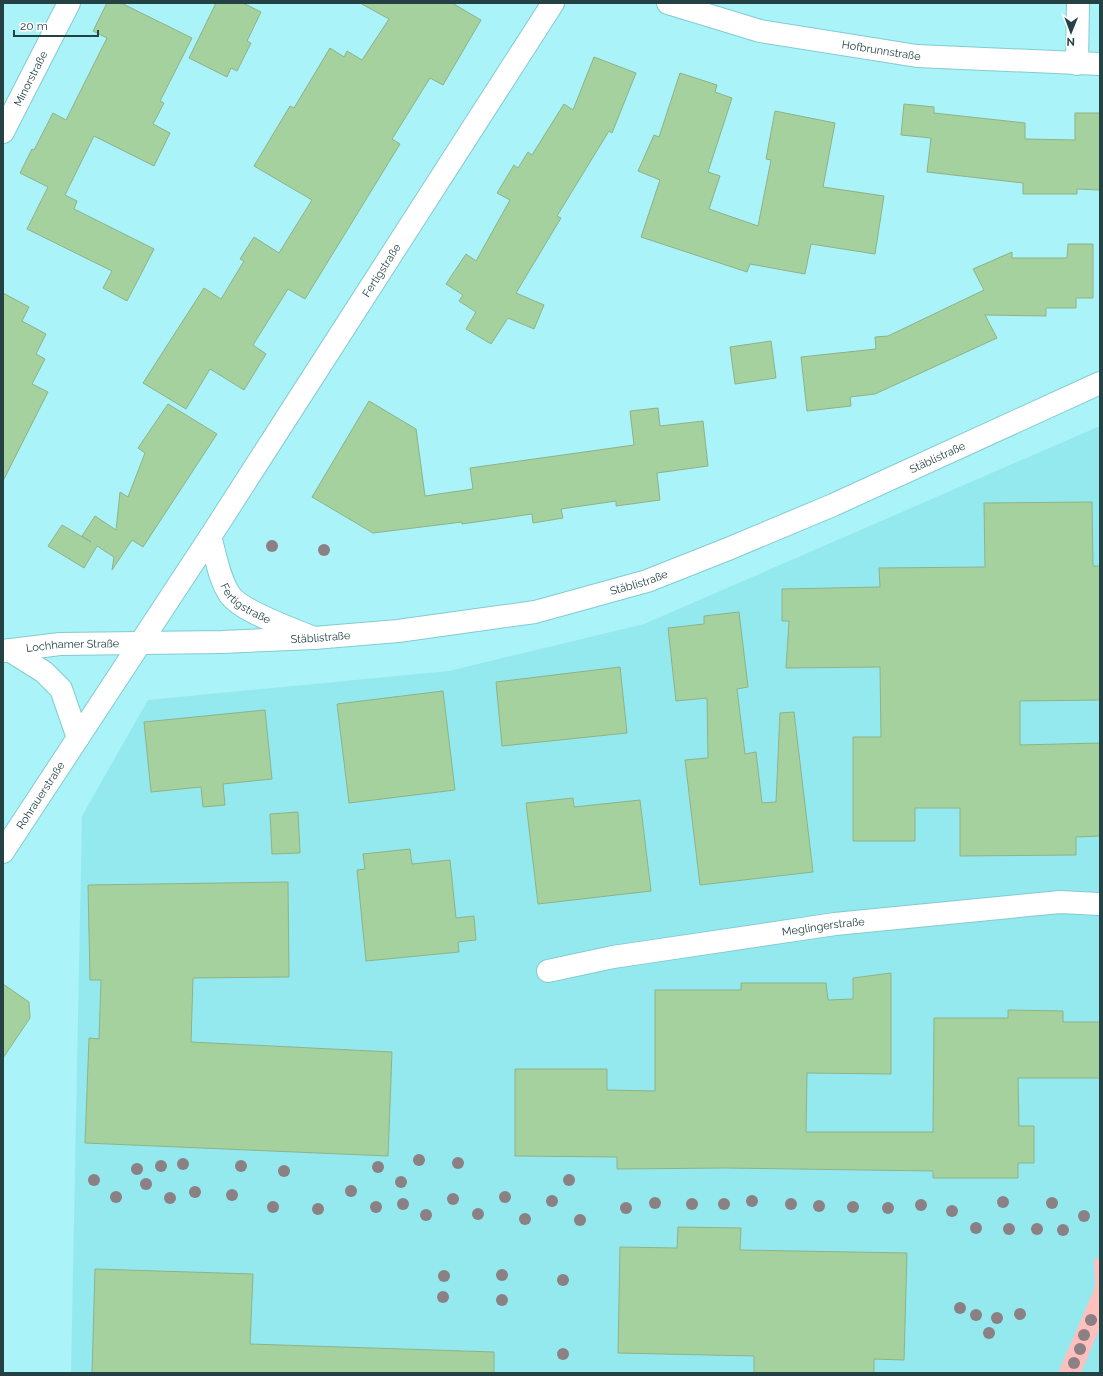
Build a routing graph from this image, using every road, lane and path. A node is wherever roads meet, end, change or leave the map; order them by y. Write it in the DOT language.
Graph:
graph roads {
  1 [pos="69,3"];
  2 [pos="553,3"];
  3 [pos="668,3"];
  4 [pos="1078,3"];
  5 [pos="1077,64"];
  6 [pos="1100,64"];
  7 [pos="3,132"];
  8 [pos="1100,383"];
  9 [pos="210,537"];
  10 [pos="314,638"];
  11 [pos="142,643"];
  12 [pos="6,650"];
  13 [pos="78,738"];
  14 [pos="3,852"];
  15 [pos="1100,904"];
  16 [pos="548,971"];
  1 -- 7 [label="street, Minorstraße"];
  2 -- 9 [label="street, Fertigstraße"];
  3 -- 5 [label="street, Hofbrunnstraße"];
  4 -- 5 [label="street"];
  5 -- 6 [label="street, Hofbrunnstraße"];
  8 -- 10 [label="street, Stäblistraße"];
  9 -- 10 [label="street, Fertigstraße"];
  9 -- 11 [label="street, Fertigstraße"];
  10 -- 11 [label="street, Stäblistraße"];
  11 -- 12 [label="street, Lochhamer Straße"];
  11 -- 13 [label="street, Rohrauerstraße"];
  12 -- 13 [label="street"];
  13 -- 14 [label="street, Rohrauerstraße"];
  15 -- 16 [label="street, Meglingerstraße"];
}
